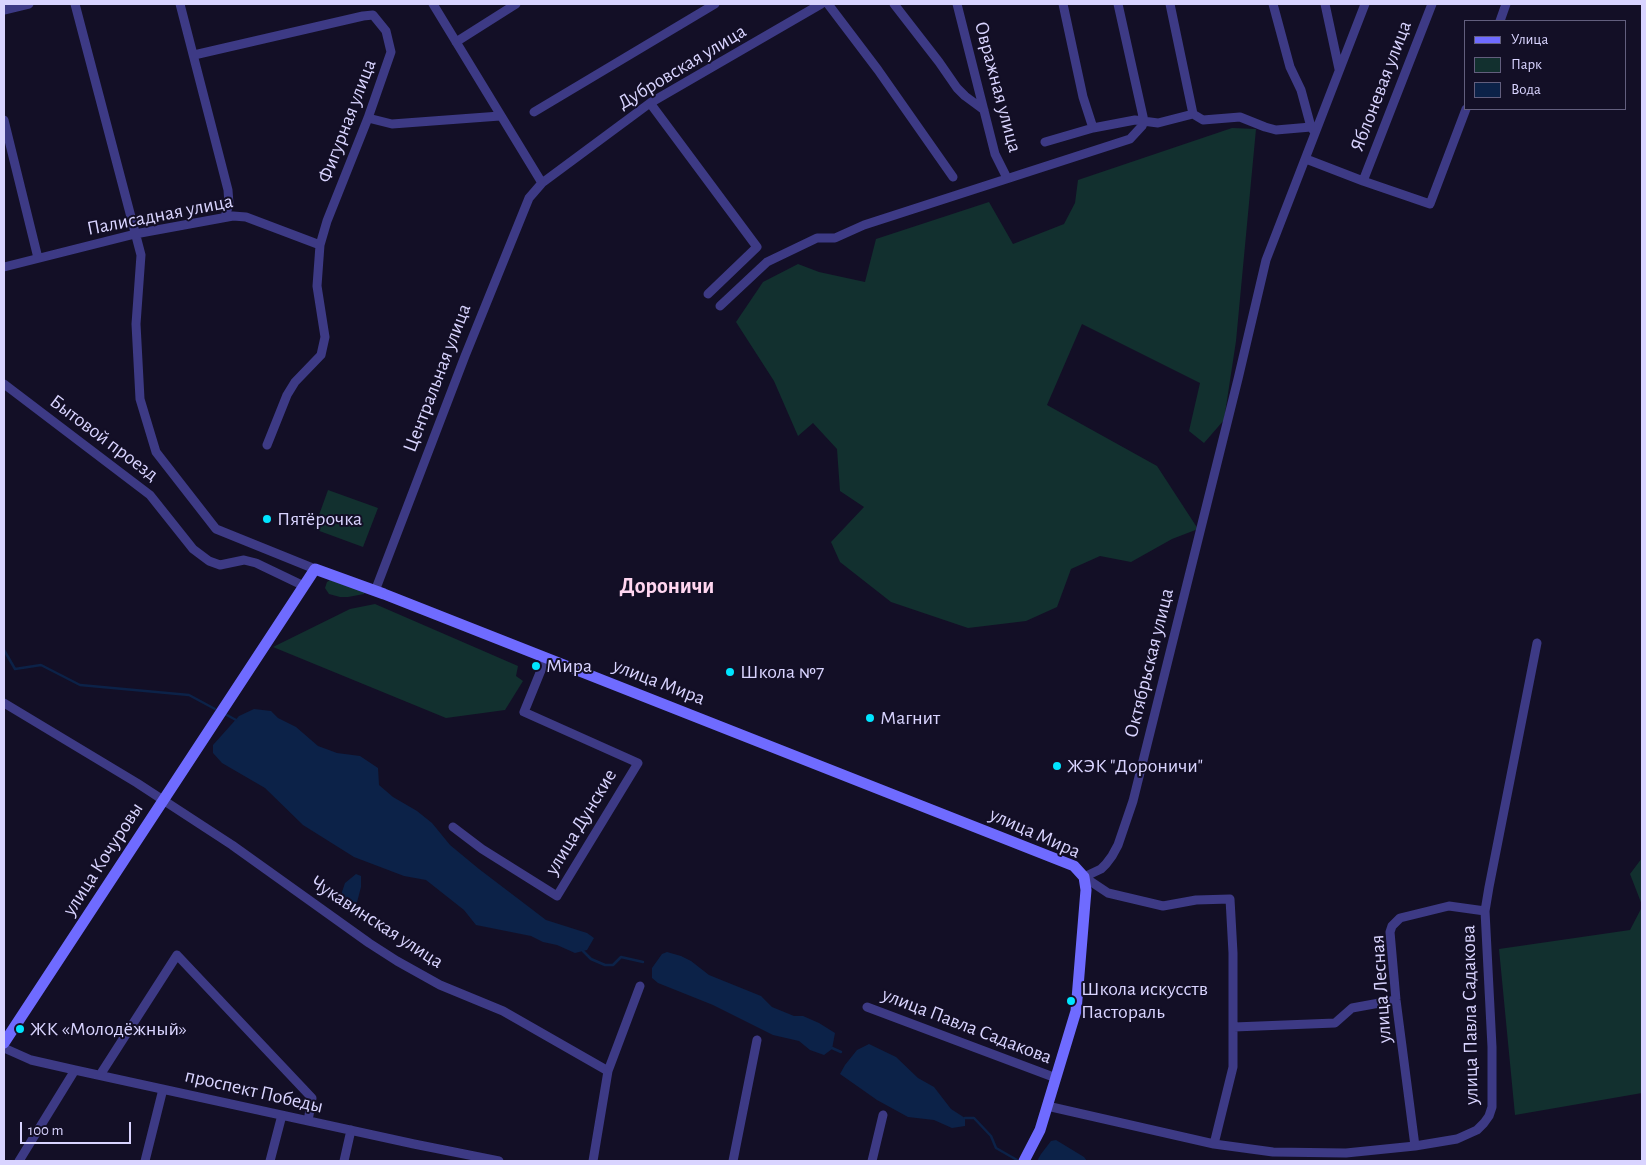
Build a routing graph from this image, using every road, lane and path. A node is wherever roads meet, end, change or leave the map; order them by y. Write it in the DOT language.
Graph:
graph roads {
  1 [pos="29,4"];
  2 [pos="75,4"];
  3 [pos="180,4"];
  4 [pos="433,4"];
  5 [pos="516,4"];
  6 [pos="715,4"];
  7 [pos="821,4"];
  8 [pos="828,4"];
  9 [pos="894,4"];
  10 [pos="958,4"];
  11 [pos="1063,4"];
  12 [pos="1118,4"];
  13 [pos="1170,4"];
  14 [pos="1273,4"];
  15 [pos="1324,4"];
  16 [pos="1365,4"];
  17 [pos="1432,4"];
  18 [pos="1506,4"];
  19 [pos="4,10"];
  20 [pos="1500,20"];
  21 [pos="456,42"];
  22 [pos="194,56"];
  23 [pos="1339,70"];
  24 [pos="650,103"];
  25 [pos="984,110"];
  26 [pos="1466,110"];
  27 [pos="534,112"];
  28 [pos="1193,114"];
  29 [pos="500,116"];
  30 [pos="368,118"];
  31 [pos="4,120"];
  32 [pos="1144,121"];
  33 [pos="1092,128"];
  34 [pos="1313,130"];
  35 [pos="1045,142"];
  36 [pos="1306,159"];
  37 [pos="953,177"];
  38 [pos="1007,178"];
  39 [pos="1363,181"];
  40 [pos="542,183"];
  41 [pos="225,217"];
  42 [pos="135,234"];
  43 [pos="320,245"];
  44 [pos="38,258"];
  45 [pos="4,267"];
  46 [pos="708,294"];
  47 [pos="720,306"];
  48 [pos="4,384"];
  49 [pos="267,446"];
  50 [pos="315,569"];
  51 [pos="304,586"];
  52 [pos="375,591"];
  53 [pos="1536,643"];
  54 [pos="546,658"];
  55 [pos="4,703"];
  56 [pos="163,801"];
  57 [pos="453,827"];
  58 [pos="1084,877"];
  59 [pos="1485,911"];
  60 [pos="640,986"];
  61 [pos="1396,1000"];
  62 [pos="867,1007"];
  63 [pos="1234,1028"];
  64 [pos="757,1040"];
  65 [pos="4,1044"];
  66 [pos="4,1048"];
  67 [pos="75,1070"];
  68 [pos="608,1071"];
  69 [pos="100,1075"];
  70 [pos="1056,1078"];
  71 [pos="163,1089"];
  72 [pos="1048,1106"];
  73 [pos="282,1115"];
  74 [pos="883,1115"];
  75 [pos="308,1122"];
  76 [pos="351,1130"];
  77 [pos="1214,1144"];
  78 [pos="1416,1146"];
  79 [pos="478,1159"];
  80 [pos="19,1161"];
  81 [pos="145,1161"];
  82 [pos="270,1161"];
  83 [pos="344,1161"];
  84 [pos="499,1161"];
  85 [pos="593,1161"];
  86 [pos="733,1161"];
  87 [pos="872,1161"];
  88 [pos="1024,1161"];
  1 -- 19 [label="street"];
  2 -- 42 [label="street"];
  3 -- 22 [label="street"];
  4 -- 21 [label="street"];
  5 -- 21 [label="street"];
  6 -- 27 [label="street"];
  7 -- 24 [label="street, Дубровская улица"];
  8 -- 37 [label="street"];
  9 -- 25 [label="street"];
  10 -- 25 [label="street, Овражная улица"];
  11 -- 33 [label="street"];
  12 -- 32 [label="street"];
  13 -- 28 [label="street"];
  14 -- 34 [label="street"];
  15 -- 23 [label="street"];
  16 -- 23 [label="street"];
  17 -- 39 [label="street, Яблоневая улица"];
  18 -- 20 [label="street"];
  21 -- 29 [label="street"];
  22 -- 30 [label="street, Фигурная улица"];
  22 -- 41 [label="street"];
  23 -- 34 [label="street"];
  24 -- 40 [label="street, Дубровская улица"];
  24 -- 46 [label="street"];
  25 -- 38 [label="street, Овражная улица"];
  26 -- 39 [label="street"];
  28 -- 32 [label="street"];
  28 -- 34 [label="street"];
  29 -- 30 [label="street"];
  29 -- 40 [label="street"];
  30 -- 43 [label="street, Фигурная улица"];
  31 -- 44 [label="street"];
  32 -- 33 [label="street"];
  32 -- 38 [label="street"];
  33 -- 35 [label="street"];
  34 -- 36 [label="street"];
  36 -- 39 [label="street"];
  36 -- 58 [label="street, Октябрьская улица"];
  38 -- 47 [label="street"];
  40 -- 52 [label="street, Центральная улица"];
  41 -- 42 [label="street, Палисадная улица"];
  41 -- 43 [label="street, Палисадная улица"];
  42 -- 44 [label="street, Палисадная улица"];
  42 -- 50 [label="street, улица Мира"];
  43 -- 49 [label="street, Фигурная улица"];
  44 -- 45 [label="street, Палисадная улица"];
  48 -- 51 [label="street, Бытовой проезд"];
  50 -- 51 [label="street"];
  50 -- 52 [label="street, улица Мира"];
  51 -- 56 [label="street"];
  52 -- 54 [label="street, улица Мира"];
  53 -- 59 [label="street, улица Павла Садакова"];
  54 -- 57 [label="street, улица Дунские"];
  54 -- 58 [label="street, улица Мира"];
  55 -- 56 [label="street, улица Кочуровы"];
  56 -- 65 [label="street, улица Кочуровы"];
  56 -- 68 [label="street, Чукавинская улица"];
  58 -- 63 [label="street"];
  58 -- 70 [label="street"];
  59 -- 61 [label="street, улица Лесная"];
  59 -- 78 [label="street, улица Павла Садакова"];
  60 -- 68 [label="street"];
  61 -- 63 [label="street"];
  61 -- 78 [label="street, улица Лесная"];
  62 -- 70 [label="street, улица Павла Садакова"];
  63 -- 77 [label="street"];
  64 -- 86 [label="street"];
  66 -- 67 [label="street, проспект Победы"];
  67 -- 69 [label="street, проспект Победы"];
  67 -- 80 [label="street"];
  68 -- 85 [label="street"];
  69 -- 71 [label="street, проспект Победы"];
  69 -- 75 [label="street"];
  70 -- 72 [label="street"];
  71 -- 73 [label="street, проспект Победы"];
  71 -- 81 [label="street"];
  72 -- 77 [label="street, улица Павла Садакова"];
  72 -- 88 [label="street"];
  73 -- 75 [label="street, проспект Победы"];
  73 -- 82 [label="street"];
  74 -- 87 [label="street"];
  75 -- 76 [label="street, проспект Победы"];
  76 -- 79 [label="street, проспект Победы"];
  76 -- 83 [label="street"];
  77 -- 78 [label="street, улица Павла Садакова"];
  79 -- 84 [label="street, проспект Победы"];
}
